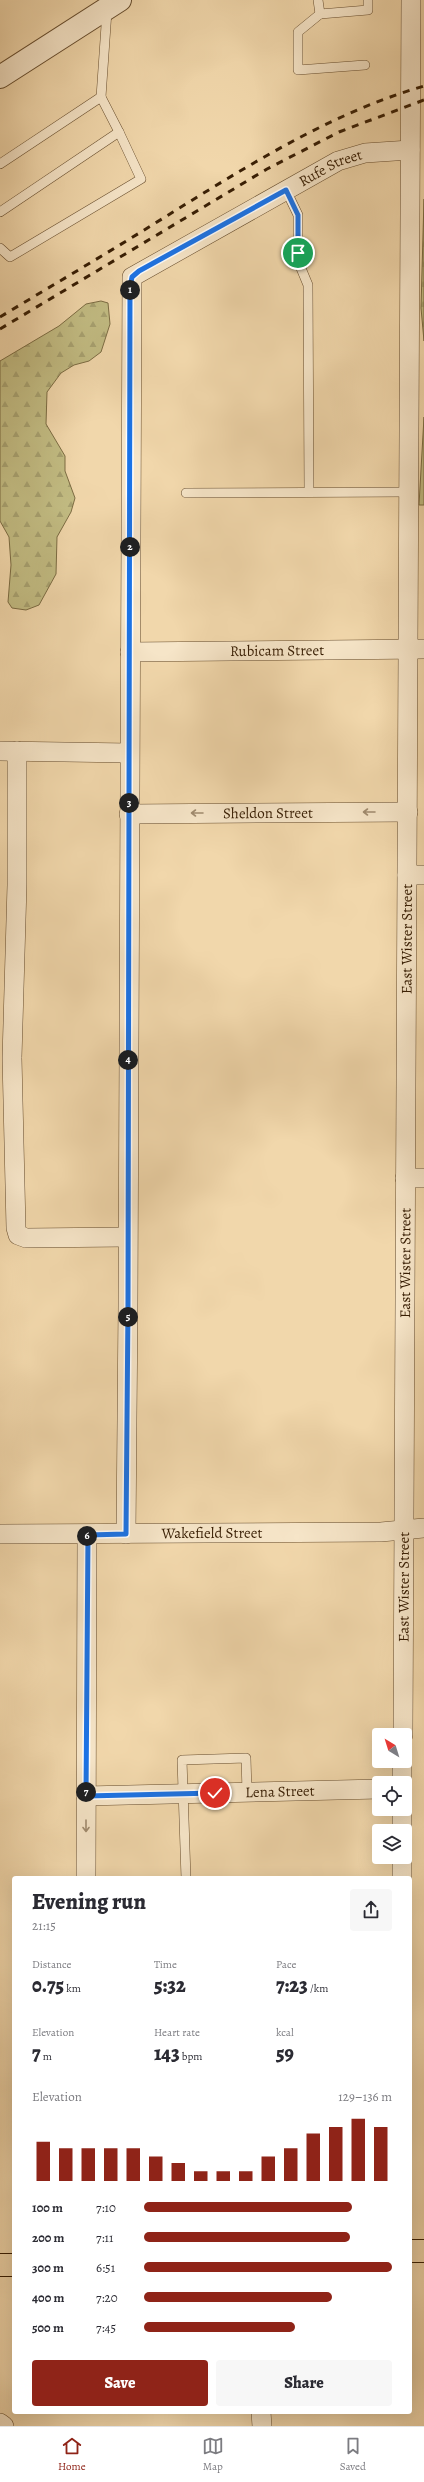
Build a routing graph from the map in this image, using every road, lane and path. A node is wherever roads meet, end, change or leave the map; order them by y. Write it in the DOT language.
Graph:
graph roads {
  1 [pos="318,0"];
  2 [pos="368,0"];
  3 [pos="411,0"];
  4 [pos="114,4"];
  5 [pos="320,14"];
  6 [pos="365,65"];
  7 [pos="0,77"];
  8 [pos="101,97"];
  9 [pos="119,132"];
  10 [pos="410,150"];
  11 [pos="0,164"];
  12 [pos="286,190"];
  13 [pos="0,212"];
  14 [pos="0,248"];
  15 [pos="309,492"];
  16 [pos="408,492"];
  17 [pos="186,493"];
  18 [pos="416,649"];
  19 [pos="130,652"];
  20 [pos="8,751"];
  21 [pos="129,753"];
  22 [pos="408,812"];
  23 [pos="129,814"];
  24 [pos="415,875"];
  25 [pos="415,1178"];
  26 [pos="127,1237"];
  27 [pos="424,1528"];
  28 [pos="404,1530"];
  29 [pos="0,1534"];
  30 [pos="126,1534"];
  31 [pos="88,1535"];
  32 [pos="403,1728"];
  33 [pos="372,1790"];
  34 [pos="247,1792"];
  35 [pos="183,1794"];
  36 [pos="86,1796"];
  37 [pos="402,1864"];
  38 [pos="86,1876"];
  39 [pos="186,1876"];
  40 [pos="402,1876"];
  41 [pos="424,2251"];
  42 [pos="412,2252"];
  43 [pos="0,2265"];
  44 [pos="12,2265"];
  45 [pos="261,2414"];
  46 [pos="0,2423"];
  47 [pos="4,2426"];
  48 [pos="262,2426"];
  1 -- 5 [label="lane"];
  2 -- 5 [label="lane"];
  3 -- 10 [label="street, East Wister Street"];
  4 -- 7 [label="street"];
  4 -- 8 [label="lane"];
  5 -- 6 [label="lane"];
  8 -- 9 [label="lane"];
  8 -- 11 [label="lane"];
  9 -- 13 [label="lane"];
  9 -- 14 [label="lane"];
  10 -- 12 [label="street, Rufe Street"];
  10 -- 16 [label="street, East Wister Street"];
  12 -- 15 [label="lane"];
  12 -- 19 [label="street, Rufe Street"];
  15 -- 16 [label="lane"];
  15 -- 17 [label="lane"];
  16 -- 18 [label="street, East Wister Street"];
  18 -- 19 [label="street, Rubicam Street"];
  18 -- 22 [label="street, East Wister Street"];
  19 -- 21 [label="street"];
  20 -- 21 [label="street"];
  20 -- 26 [label="street"];
  21 -- 23 [label="street"];
  22 -- 23 [label="street, Sheldon Street, one-way"];
  22 -- 24 [label="street, East Wister Street"];
  23 -- 26 [label="street"];
  24 -- 25 [label="street, East Wister Street"];
  25 -- 28 [label="street, East Wister Street"];
  26 -- 30 [label="street"];
  27 -- 28 [label="street, Wakefield Street"];
  28 -- 30 [label="street, Wakefield Street"];
  28 -- 32 [label="street, East Wister Street"];
  29 -- 31 [label="street, Wakefield Street"];
  30 -- 31 [label="street, Wakefield Street"];
  31 -- 36 [label="street"];
  33 -- 34 [label="street, Lena Street"];
  34 -- 35 [label="street, Lena Street"];
  34 -- 35 [label="lane"];
  35 -- 36 [label="street, Lena Street"];
  35 -- 39 [label="lane"];
  36 -- 38 [label="street, one-way"];
  37 -- 40 [label="street"];
  41 -- 42 [label="main road"];
  43 -- 44 [label="main road"];
  45 -- 48 [label="street"];
  46 -- 47 [label="street"];
}
